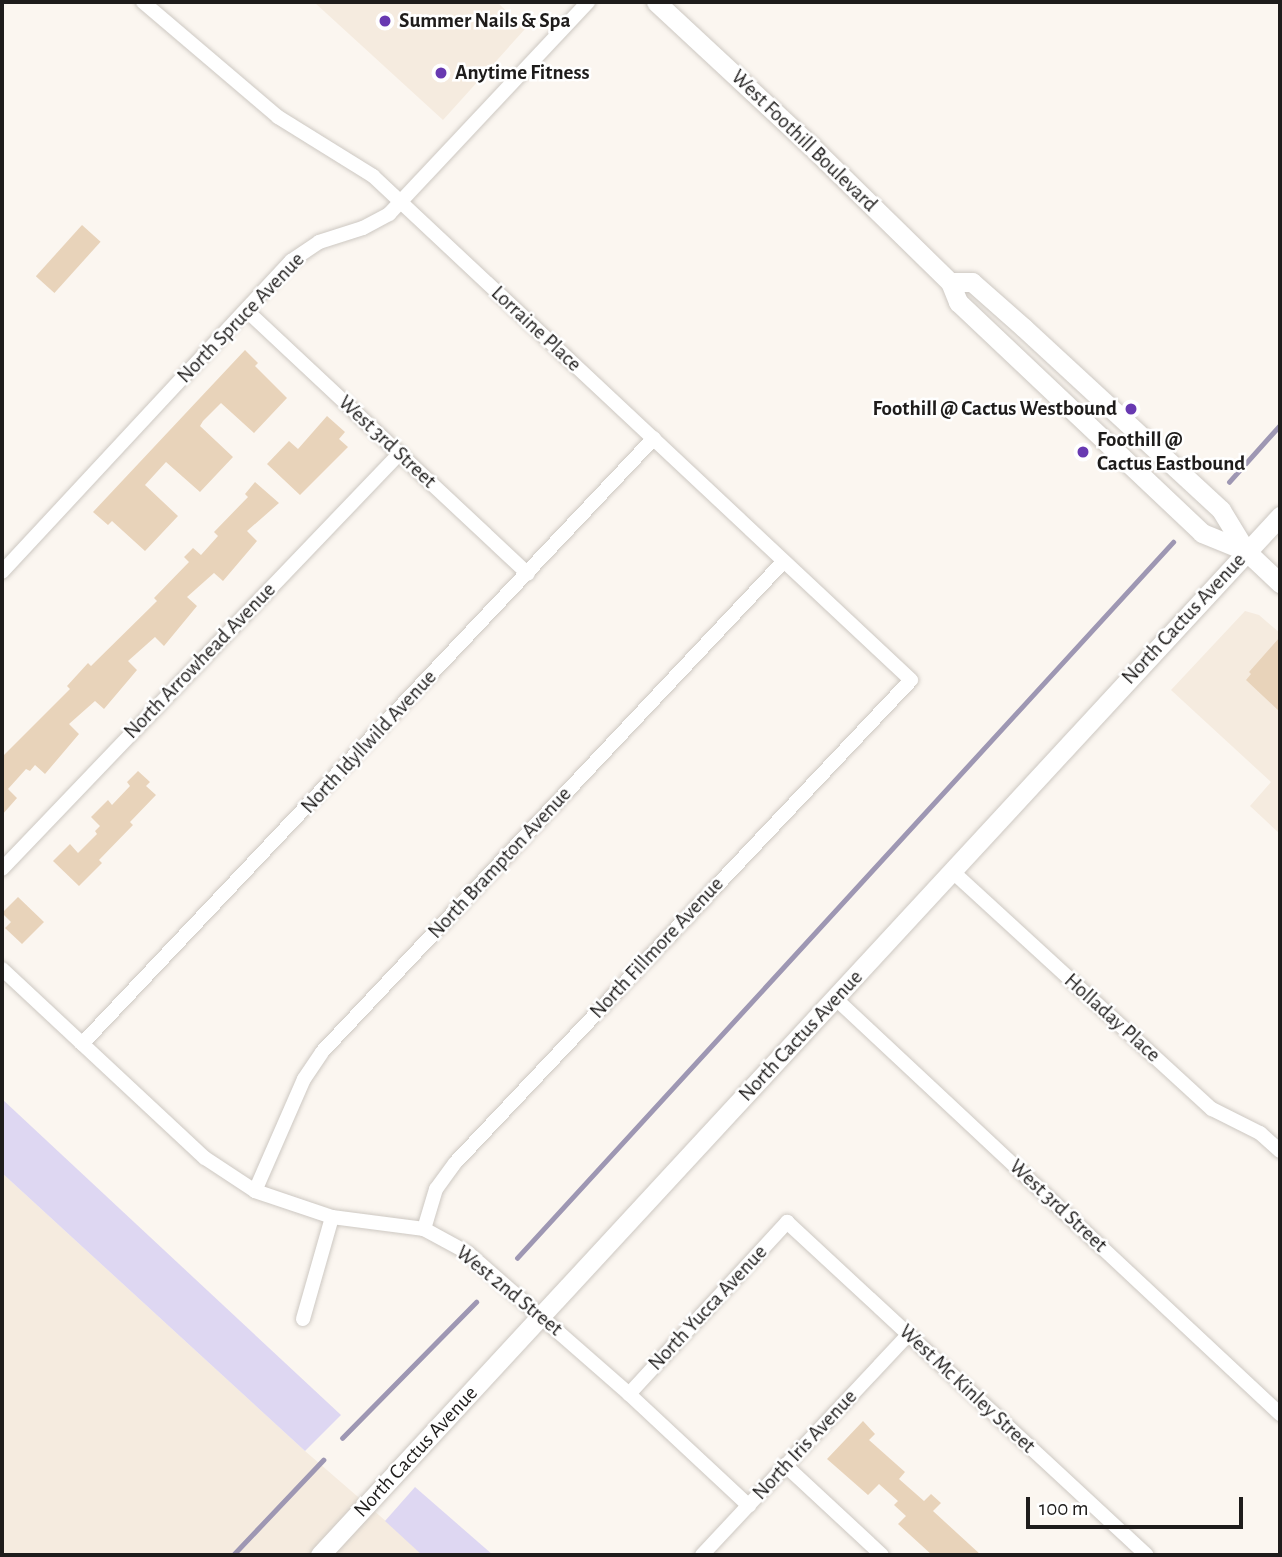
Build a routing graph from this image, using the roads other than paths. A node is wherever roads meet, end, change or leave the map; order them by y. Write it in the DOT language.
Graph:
graph roads {
  1 [pos="143,2"];
  2 [pos="587,2"];
  3 [pos="656,2"];
  4 [pos="399,203"];
  5 [pos="950,282"];
  6 [pos="246,310"];
  7 [pos="654,438"];
  8 [pos="399,454"];
  9 [pos="1280,516"];
  10 [pos="1246,551"];
  11 [pos="783,561"];
  12 [pos="2,572"];
  13 [pos="528,574"];
  14 [pos="1280,583"];
  15 [pos="911,680"];
  16 [pos="2,869"];
  17 [pos="953,872"];
  18 [pos="2,969"];
  19 [pos="836,999"];
  20 [pos="82,1044"];
  21 [pos="1280,1152"];
  22 [pos="255,1191"];
  23 [pos="332,1217"];
  24 [pos="787,1222"];
  25 [pos="424,1229"];
  26 [pos="541,1318"];
  27 [pos="303,1320"];
  28 [pos="908,1335"];
  29 [pos="629,1394"];
  30 [pos="1280,1414"];
  31 [pos="785,1465"];
  32 [pos="749,1506"];
  33 [pos="320,1555"];
  34 [pos="702,1555"];
  35 [pos="882,1555"];
  36 [pos="1146,1555"];
  1 -- 4 [label="street, Lorraine Place"];
  2 -- 4 [label="street, North Spruce Avenue"];
  3 -- 5 [label="main road, West Foothill Boulevard"];
  4 -- 6 [label="street, North Spruce Avenue"];
  4 -- 7 [label="street, Lorraine Place"];
  5 -- 10 [label="main road, West Foothill Boulevard"];
  5 -- 10 [label="main road, West Foothill Boulevard"];
  6 -- 8 [label="street, West 3rd Street"];
  6 -- 12 [label="street, North Spruce Avenue"];
  7 -- 11 [label="street, Lorraine Place"];
  7 -- 13 [label="street, North Idyllwild Avenue"];
  8 -- 13 [label="street, West 3rd Street"];
  8 -- 16 [label="street, North Arrowhead Avenue"];
  9 -- 10 [label="main road, North Cactus Avenue"];
  10 -- 14 [label="main road, West Foothill Boulevard"];
  10 -- 17 [label="main road, North Cactus Avenue"];
  11 -- 15 [label="street, Lorraine Place"];
  11 -- 22 [label="street, North Brampton Avenue"];
  13 -- 20 [label="street, North Idyllwild Avenue"];
  15 -- 25 [label="street, North Fillmore Avenue"];
  17 -- 19 [label="main road, North Cactus Avenue"];
  17 -- 21 [label="street, Holladay Place"];
  18 -- 20 [label="street, West 2nd Street"];
  19 -- 26 [label="main road, North Cactus Avenue"];
  19 -- 30 [label="street, West 3rd Street"];
  20 -- 22 [label="street, West 2nd Street"];
  22 -- 23 [label="street, West 2nd Street"];
  23 -- 25 [label="street, West 2nd Street"];
  23 -- 27 [label="street"];
  24 -- 28 [label="street, West Mc Kinley Street"];
  24 -- 29 [label="street, North Yucca Avenue"];
  25 -- 26 [label="street, West 2nd Street"];
  26 -- 29 [label="street, West 2nd Street"];
  26 -- 33 [label="main road, North Cactus Avenue"];
  28 -- 31 [label="street, North Iris Avenue"];
  28 -- 36 [label="street, West Mc Kinley Street"];
  29 -- 32 [label="street, West 2nd Street"];
  31 -- 32 [label="street, North Iris Avenue"];
  31 -- 35 [label="street"];
  32 -- 34 [label="street, North Iris Avenue"];
}
